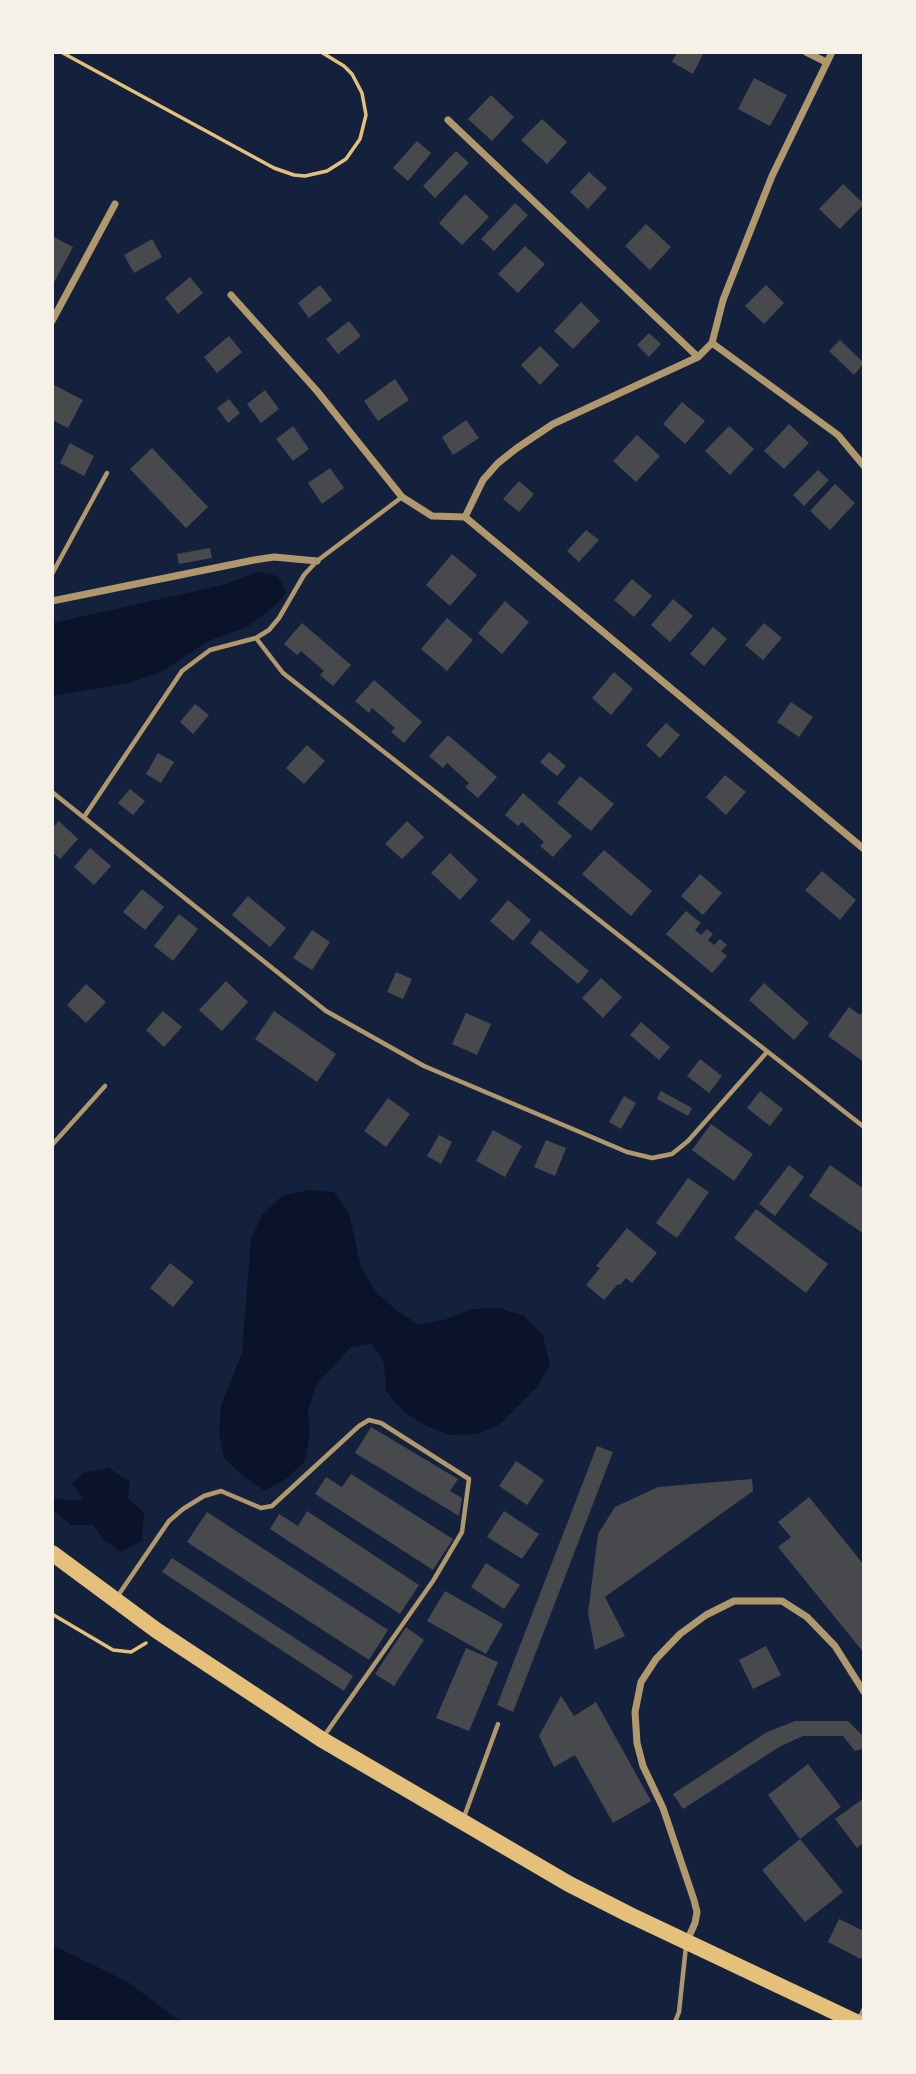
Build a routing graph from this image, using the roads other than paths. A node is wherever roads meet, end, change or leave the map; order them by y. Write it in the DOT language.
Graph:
graph roads {
  1 [pos="806,52"];
  2 [pos="832,52"];
  3 [pos="826,62"];
  4 [pos="448,120"];
  5 [pos="115,204"];
  6 [pos="231,295"];
  7 [pos="52,321"];
  8 [pos="712,343"];
  9 [pos="698,357"];
  10 [pos="863,466"];
  11 [pos="107,473"];
  12 [pos="402,497"];
  13 [pos="465,517"];
  14 [pos="317,561"];
  15 [pos="52,574"];
  16 [pos="52,601"];
  17 [pos="256,638"];
  18 [pos="52,792"];
  19 [pos="84,817"];
  20 [pos="863,849"];
  21 [pos="766,1052"];
  22 [pos="105,1086"];
  23 [pos="863,1127"];
  24 [pos="52,1145"];
  25 [pos="52,1553"];
  26 [pos="116,1600"];
  27 [pos="863,1692"];
  28 [pos="498,1724"];
  29 [pos="321,1739"];
  30 [pos="462,1821"];
  31 [pos="686,1942"];
  32 [pos="863,2009"];
  33 [pos="675,2021"];
  34 [pos="857,2021"];
  1 -- 3 [label="street"];
  2 -- 3 [label="street"];
  3 -- 8 [label="street"];
  4 -- 9 [label="street"];
  5 -- 7 [label="street"];
  6 -- 12 [label="street"];
  8 -- 9 [label="street"];
  8 -- 10 [label="street"];
  9 -- 13 [label="street"];
  11 -- 15 [label="lane"];
  12 -- 13 [label="street"];
  12 -- 14 [label="lane"];
  13 -- 20 [label="street"];
  14 -- 16 [label="street"];
  14 -- 17 [label="lane"];
  17 -- 19 [label="lane"];
  17 -- 21 [label="lane"];
  18 -- 19 [label="lane"];
  19 -- 21 [label="lane"];
  21 -- 23 [label="lane"];
  22 -- 24 [label="lane"];
  25 -- 26 [label="highway"];
  26 -- 29 [label="highway"];
  26 -- 29 [label="lane"];
  27 -- 31 [label="street"];
  28 -- 30 [label="lane"];
  29 -- 30 [label="highway"];
  30 -- 31 [label="highway"];
  31 -- 33 [label="lane"];
  31 -- 34 [label="highway"];
  32 -- 34 [label="lane"];
}
